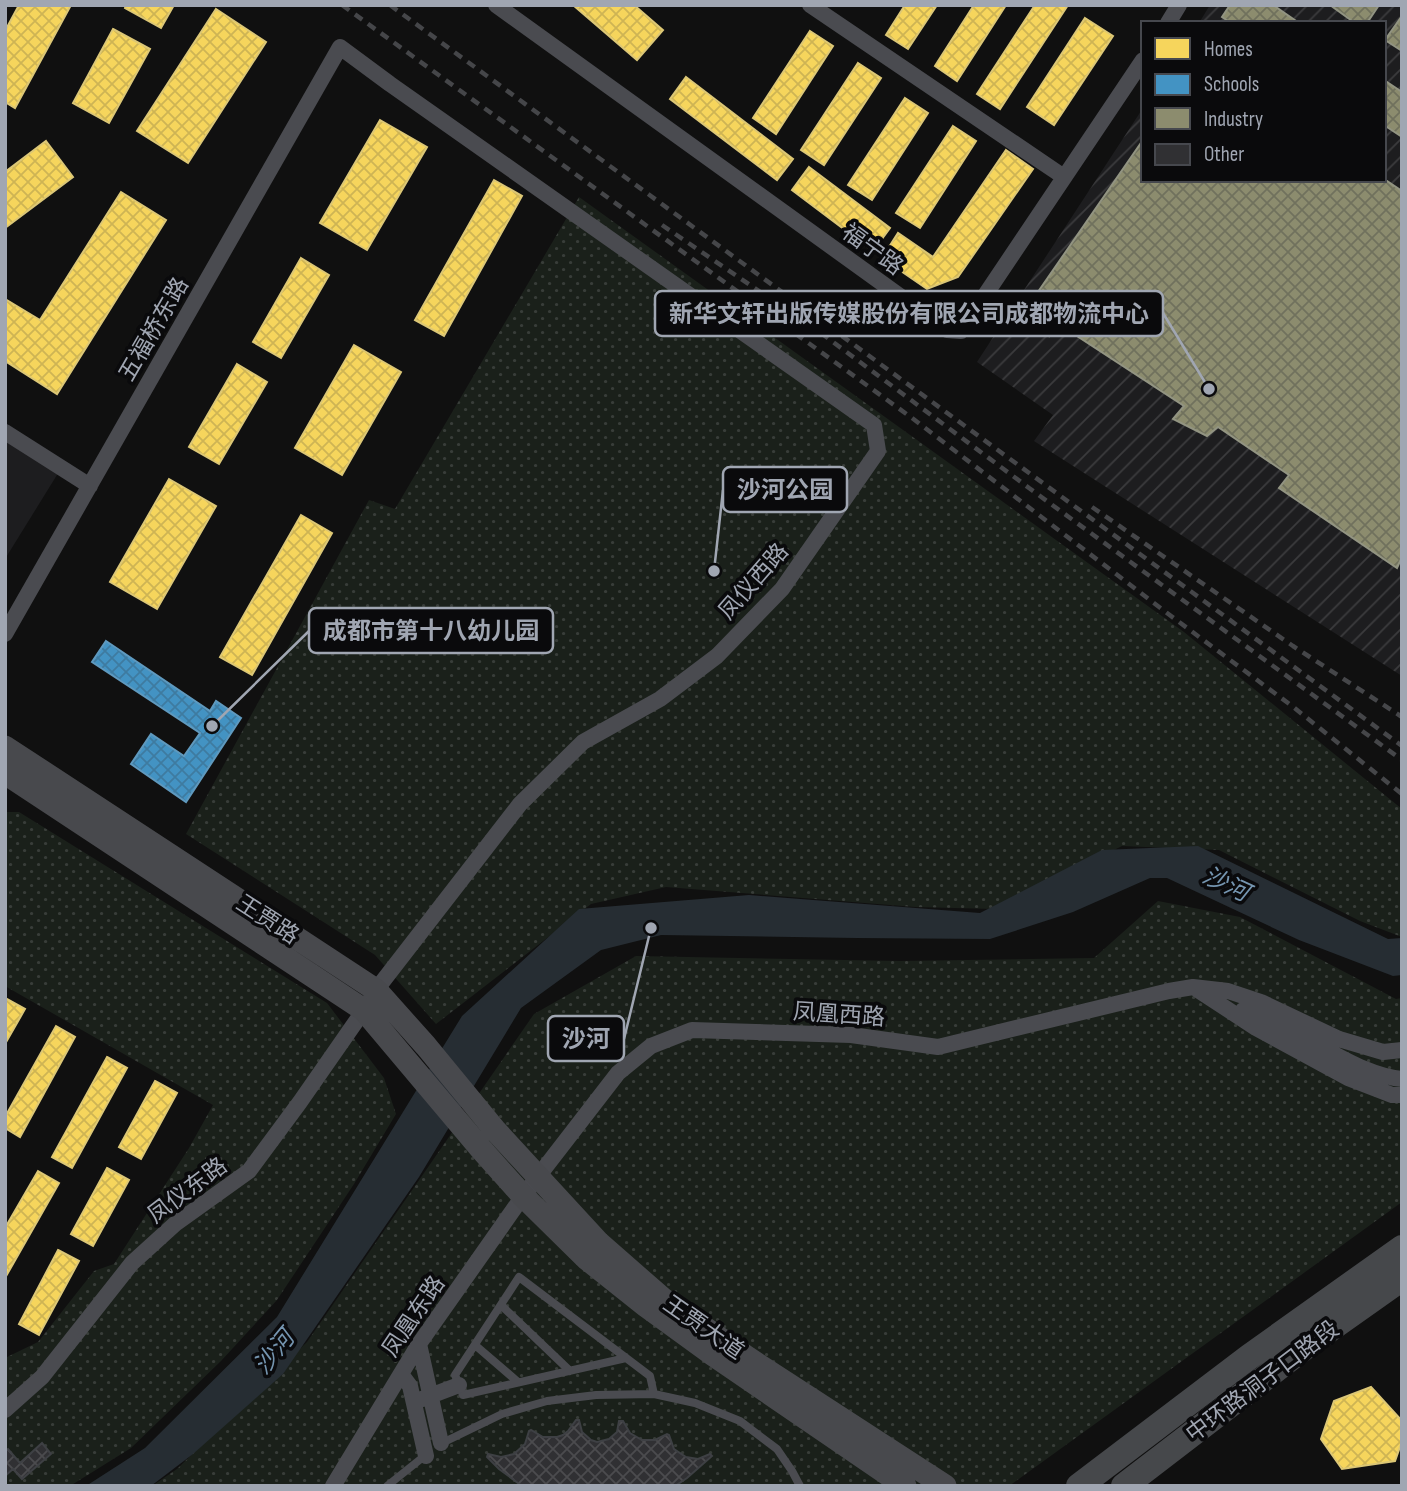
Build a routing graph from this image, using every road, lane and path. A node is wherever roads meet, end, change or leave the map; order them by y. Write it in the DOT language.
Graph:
graph roads {
  1 [pos="496,5"];
  2 [pos="810,5"];
  3 [pos="1179,5"];
  4 [pos="1169,21"];
  5 [pos="340,47"];
  6 [pos="1141,63"];
  7 [pos="1065,177"];
  8 [pos="5,432"];
  9 [pos="90,486"];
  10 [pos="5,634"];
  11 [pos="5,747"];
  12 [pos="5,773"];
  13 [pos="1193,987"];
  14 [pos="376,990"];
  15 [pos="364,1010"];
  16 [pos="1402,1050"];
  17 [pos="416,1053"];
  18 [pos="1402,1079"];
  19 [pos="1402,1095"];
  20 [pos="495,1130"];
  21 [pos="481,1149"];
  22 [pos="539,1177"];
  23 [pos="523,1196"];
  24 [pos="1402,1248"];
  25 [pos="1402,1278"];
  26 [pos="501,1305"];
  27 [pos="419,1345"];
  28 [pos="475,1345"];
  29 [pos="626,1358"];
  30 [pos="570,1371"];
  31 [pos="401,1374"];
  32 [pos="518,1382"];
  33 [pos="459,1385"];
  34 [pos="654,1394"];
  35 [pos="430,1396"];
  36 [pos="414,1403"];
  37 [pos="5,1410"];
  38 [pos="441,1443"];
  39 [pos="425,1456"];
  40 [pos="333,1486"];
  41 [pos="387,1486"];
  42 [pos="800,1486"];
  43 [pos="905,1486"];
  44 [pos="945,1486"];
  45 [pos="1079,1486"];
  46 [pos="1124,1486"];
  1 -- 7 [label="street, 福宁路"];
  2 -- 7 [label="street"];
  3 -- 4 [label="street"];
  5 -- 9 [label="street, 五福桥东路"];
  5 -- 14 [label="street, 凤仪西路"];
  6 -- 7 [label="street, 福宁路"];
  8 -- 9 [label="street"];
  9 -- 10 [label="street, 五福桥东路"];
  11 -- 14 [label="main road, 王贾路"];
  12 -- 15 [label="main road, 王贾路"];
  13 -- 16 [label="street, 凤凰西路"];
  13 -- 18 [label="street"];
  13 -- 19 [label="street"];
  13 -- 22 [label="street, 凤凰西路"];
  14 -- 15 [label="street, 凤仪东路"];
  14 -- 17 [label="main road, 王贾路"];
  15 -- 17 [label="main road, 王贾路"];
  15 -- 37 [label="street, 凤仪东路"];
  17 -- 20 [label="main road, 王贾路"];
  17 -- 21 [label="main road, 王贾路"];
  20 -- 22 [label="main road, 王贾大道"];
  21 -- 23 [label="main road, 王贾大道"];
  22 -- 23 [label="street, 凤凰东路"];
  22 -- 44 [label="main road, 王贾大道"];
  23 -- 27 [label="street, 凤凰东路"];
  23 -- 43 [label="main road, 王贾大道"];
  24 -- 45 [label="main road, 中环路洞子口路段"];
  25 -- 46 [label="main road, 中环路洞子口路段"];
  26 -- 28 [label="lane"];
  26 -- 29 [label="lane"];
  26 -- 30 [label="lane"];
  27 -- 31 [label="street, 凤凰东路"];
  27 -- 35 [label="street"];
  28 -- 32 [label="lane"];
  28 -- 33 [label="lane"];
  29 -- 30 [label="lane"];
  29 -- 34 [label="lane"];
  30 -- 32 [label="lane"];
  31 -- 36 [label="street"];
  31 -- 40 [label="street, 凤凰东路"];
  32 -- 33 [label="lane"];
  33 -- 35 [label="street"];
  34 -- 38 [label="lane"];
  34 -- 42 [label="lane"];
  35 -- 36 [label="street"];
  35 -- 38 [label="street"];
  36 -- 39 [label="street"];
  38 -- 39 [label="lane"];
  39 -- 41 [label="lane"];
}
